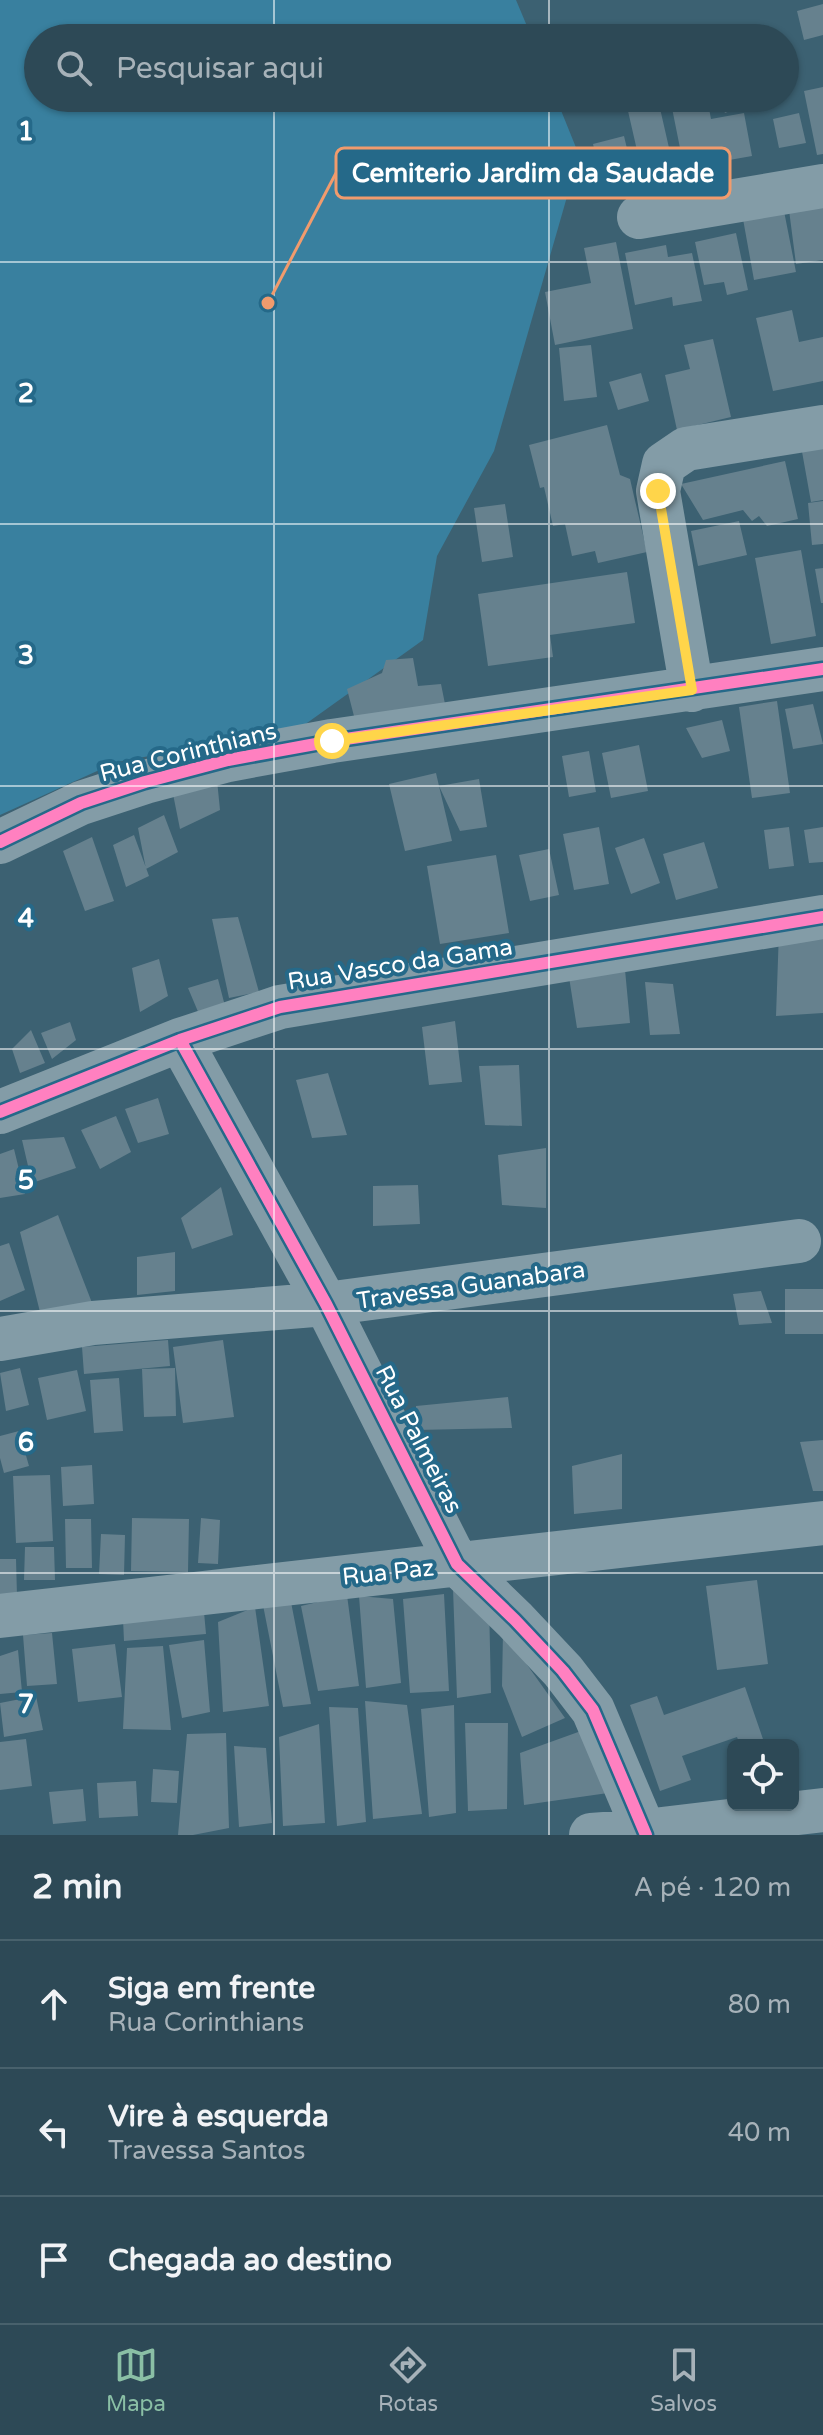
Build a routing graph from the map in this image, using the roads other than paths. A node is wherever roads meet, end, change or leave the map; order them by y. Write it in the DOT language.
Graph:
graph roads {
  1 [pos="823,186"];
  2 [pos="639,217"];
  3 [pos="823,427"];
  4 [pos="823,669"];
  5 [pos="692,690"];
  6 [pos="0,842"];
  7 [pos="823,917"];
  8 [pos="180,1040"];
  9 [pos="0,1112"];
  10 [pos="799,1241"];
  11 [pos="326,1304"];
  12 [pos="0,1339"];
  13 [pos="823,1523"];
  14 [pos="457,1564"];
  15 [pos="0,1616"];
  16 [pos="823,1810"];
  17 [pos="645,1833"];
  18 [pos="591,1835"];
  1 -- 2 [label="street"];
  3 -- 5 [label="street"];
  4 -- 5 [label="street, Rua Corinthians"];
  5 -- 6 [label="street, Rua Corinthians"];
  7 -- 8 [label="street, Rua Vasco da Gama"];
  8 -- 9 [label="street, Rua Vasco da Gama"];
  8 -- 11 [label="street, Rua Palmeiras"];
  10 -- 11 [label="street, Travessa Guanabara"];
  11 -- 12 [label="street, Travessa Guanabara"];
  11 -- 14 [label="street, Rua Palmeiras"];
  13 -- 14 [label="street, Rua Paz"];
  14 -- 15 [label="street, Rua Paz"];
  14 -- 17 [label="street, Rua Palmeiras"];
  16 -- 17 [label="street"];
  17 -- 18 [label="street"];
}
